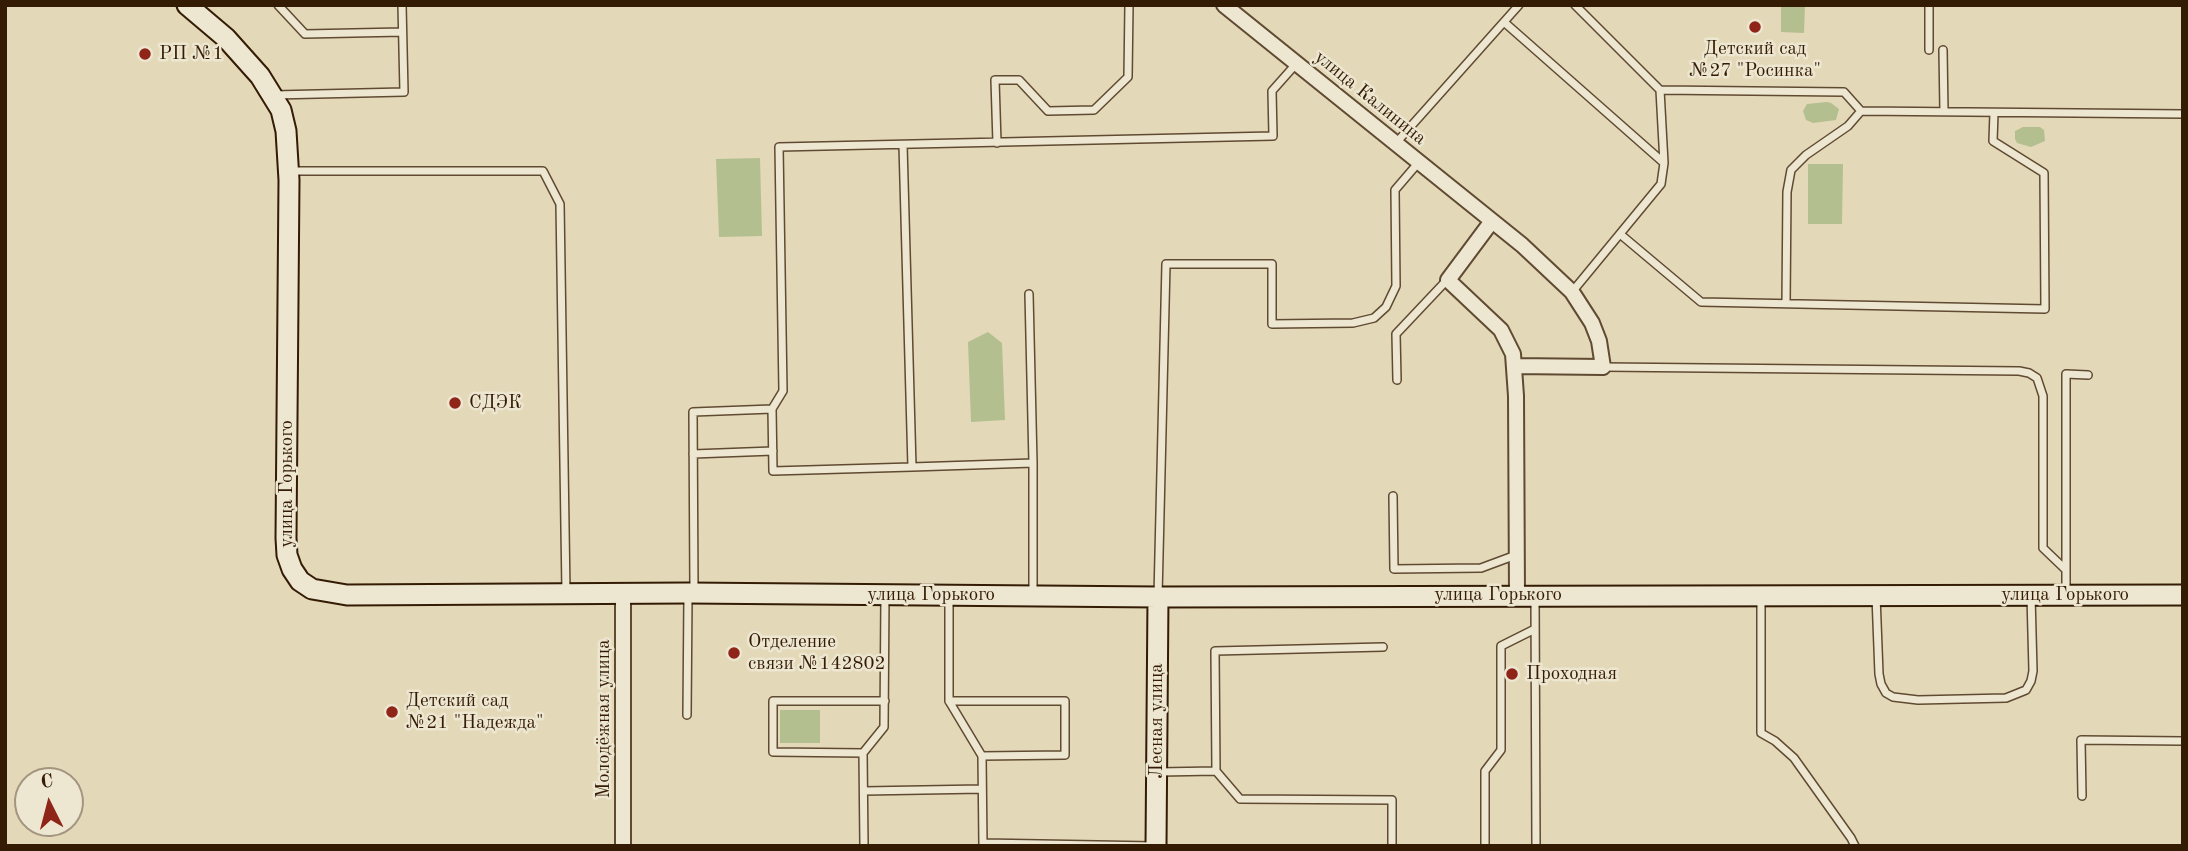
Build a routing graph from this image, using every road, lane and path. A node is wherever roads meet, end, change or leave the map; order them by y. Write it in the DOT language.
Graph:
graph roads {
  1 [pos="187,5"];
  2 [pos="278,5"];
  3 [pos="402,5"];
  4 [pos="1129,5"];
  5 [pos="1224,5"];
  6 [pos="1519,5"];
  7 [pos="1575,5"];
  8 [pos="1929,5"];
  9 [pos="1504,22"];
  10 [pos="402,32"];
  11 [pos="1929,50"];
  12 [pos="1943,50"];
  13 [pos="1296,64"];
  14 [pos="1660,90"];
  15 [pos="273,95"];
  16 [pos="1861,111"];
  17 [pos="1944,112"];
  18 [pos="1994,113"];
  19 [pos="2183,114"];
  20 [pos="997,143"];
  21 [pos="1396,144"];
  22 [pos="902,145"];
  23 [pos="1419,162"];
  24 [pos="1664,163"];
  25 [pos="289,171"];
  26 [pos="1492,221"];
  27 [pos="1620,234"];
  28 [pos="1448,280"];
  29 [pos="1572,292"];
  30 [pos="1029,294"];
  31 [pos="1786,303"];
  32 [pos="1515,366"];
  33 [pos="1603,367"];
  34 [pos="2088,374"];
  35 [pos="1397,380"];
  36 [pos="772,409"];
  37 [pos="773,451"];
  38 [pos="693,454"];
  39 [pos="1033,463"];
  40 [pos="912,467"];
  41 [pos="1394,496"];
  42 [pos="1517,555"];
  43 [pos="2066,570"];
  44 [pos="566,593"];
  45 [pos="623,593"];
  46 [pos="691,593"];
  47 [pos="886,594"];
  48 [pos="949,595"];
  49 [pos="1761,595"];
  50 [pos="1876,595"];
  51 [pos="2031,595"];
  52 [pos="2066,595"];
  53 [pos="2183,595"];
  54 [pos="1033,596"];
  55 [pos="1526,596"];
  56 [pos="1158,597"];
  57 [pos="1535,629"];
  58 [pos="1383,647"];
  59 [pos="885,701"];
  60 [pos="949,701"];
  61 [pos="687,715"];
  62 [pos="2183,741"];
  63 [pos="863,753"];
  64 [pos="982,756"];
  65 [pos="1216,771"];
  66 [pos="1157,772"];
  67 [pos="982,789"];
  68 [pos="864,791"];
  69 [pos="2082,796"];
  70 [pos="983,844"];
  71 [pos="622,846"];
  72 [pos="864,846"];
  73 [pos="1156,846"];
  74 [pos="1392,846"];
  75 [pos="1485,846"];
  76 [pos="1536,846"];
  77 [pos="1855,846"];
  1 -- 15 [label="street, улица Горького"];
  2 -- 10 [label="lane"];
  3 -- 10 [label="lane"];
  4 -- 20 [label="lane"];
  5 -- 13 [label="street, улица Калинина"];
  6 -- 9 [label="lane"];
  7 -- 14 [label="lane"];
  8 -- 11 [label="lane"];
  9 -- 21 [label="lane"];
  9 -- 24 [label="lane"];
  10 -- 15 [label="lane"];
  12 -- 17 [label="lane"];
  13 -- 20 [label="lane"];
  13 -- 21 [label="street, улица Калинина"];
  14 -- 16 [label="lane"];
  14 -- 24 [label="lane"];
  15 -- 25 [label="street, улица Горького"];
  16 -- 17 [label="lane"];
  16 -- 31 [label="lane"];
  17 -- 18 [label="lane"];
  18 -- 19 [label="lane"];
  18 -- 31 [label="lane"];
  20 -- 22 [label="lane"];
  21 -- 23 [label="street, улица Калинина"];
  22 -- 36 [label="lane"];
  22 -- 40 [label="lane"];
  23 -- 26 [label="street, улица Калинина"];
  23 -- 56 [label="lane"];
  24 -- 27 [label="lane"];
  25 -- 44 [label="lane"];
  25 -- 44 [label="street, улица Горького"];
  26 -- 28 [label="street"];
  26 -- 29 [label="street, улица Калинина"];
  27 -- 29 [label="lane"];
  27 -- 31 [label="lane"];
  28 -- 32 [label="street"];
  28 -- 35 [label="lane"];
  29 -- 33 [label="street, улица Калинина"];
  30 -- 39 [label="lane"];
  32 -- 33 [label="street"];
  32 -- 42 [label="street"];
  33 -- 43 [label="lane"];
  34 -- 43 [label="lane"];
  36 -- 37 [label="lane"];
  36 -- 38 [label="lane"];
  37 -- 38 [label="lane"];
  37 -- 40 [label="lane"];
  38 -- 46 [label="lane"];
  39 -- 40 [label="lane"];
  39 -- 54 [label="lane"];
  41 -- 42 [label="lane"];
  42 -- 55 [label="street"];
  43 -- 52 [label="lane"];
  44 -- 45 [label="street, улица Горького"];
  45 -- 46 [label="street, улица Горького"];
  45 -- 71 [label="street, Молодёжная улица"];
  46 -- 47 [label="street, улица Горького"];
  46 -- 61 [label="lane"];
  47 -- 48 [label="street, улица Горького"];
  47 -- 59 [label="lane"];
  48 -- 54 [label="street, улица Горького"];
  48 -- 60 [label="lane"];
  49 -- 50 [label="street, улица Горького"];
  49 -- 55 [label="street, улица Горького"];
  49 -- 77 [label="lane"];
  50 -- 51 [label="street, улица Горького"];
  50 -- 51 [label="lane"];
  51 -- 52 [label="street, улица Горького"];
  52 -- 53 [label="street, улица Горького"];
  54 -- 56 [label="street, улица Горького"];
  55 -- 56 [label="street, улица Горького"];
  55 -- 57 [label="lane"];
  56 -- 66 [label="street, Лесная улица"];
  57 -- 75 [label="lane"];
  57 -- 76 [label="lane"];
  58 -- 65 [label="lane"];
  59 -- 63 [label="lane"];
  59 -- 63 [label="lane"];
  60 -- 64 [label="lane"];
  60 -- 64 [label="lane"];
  62 -- 69 [label="lane"];
  63 -- 68 [label="lane"];
  64 -- 67 [label="lane"];
  65 -- 66 [label="lane"];
  65 -- 74 [label="lane"];
  66 -- 73 [label="street, Лесная улица"];
  67 -- 68 [label="lane"];
  67 -- 70 [label="lane"];
  68 -- 72 [label="lane"];
  70 -- 73 [label="lane"];
}
